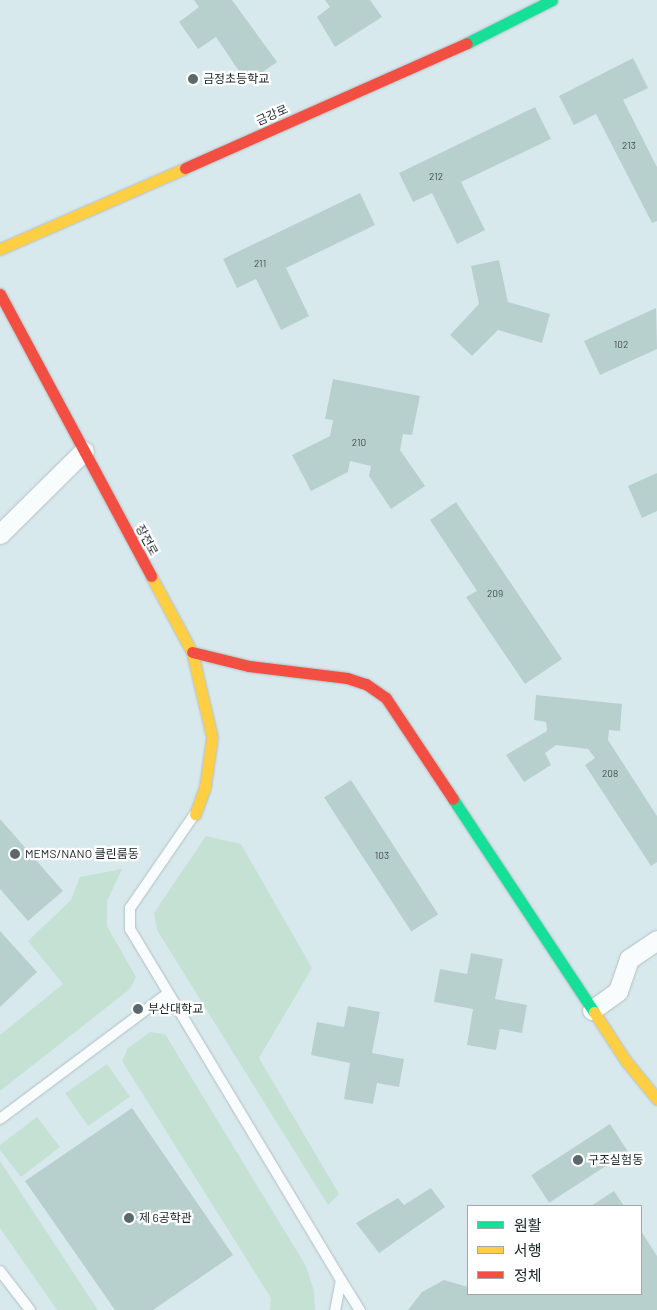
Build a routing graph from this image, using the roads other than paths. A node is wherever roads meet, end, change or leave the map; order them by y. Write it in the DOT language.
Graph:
graph roads {
  1 [pos="552,0"];
  2 [pos="0,249"];
  3 [pos="0,294"];
  4 [pos="84,451"];
  5 [pos="0,534"];
  6 [pos="192,652"];
  7 [pos="194,814"];
  8 [pos="657,940"];
  9 [pos="166,994"];
  10 [pos="592,1010"];
  11 [pos="657,1099"];
  12 [pos="0,1119"];
  13 [pos="0,1272"];
  14 [pos="341,1280"];
  15 [pos="30,1310"];
  16 [pos="335,1310"];
  17 [pos="360,1310"];
  1 -- 2 [label="street, 금강로"];
  3 -- 4 [label="street, 장전로"];
  4 -- 5 [label="street"];
  4 -- 6 [label="street, 장전로"];
  6 -- 7 [label="street, 장전로"];
  6 -- 10 [label="street"];
  7 -- 9 [label="lane"];
  8 -- 10 [label="street"];
  9 -- 12 [label="lane"];
  9 -- 14 [label="lane"];
  10 -- 11 [label="street"];
  13 -- 15 [label="lane"];
  14 -- 16 [label="lane"];
  14 -- 17 [label="lane"];
}
